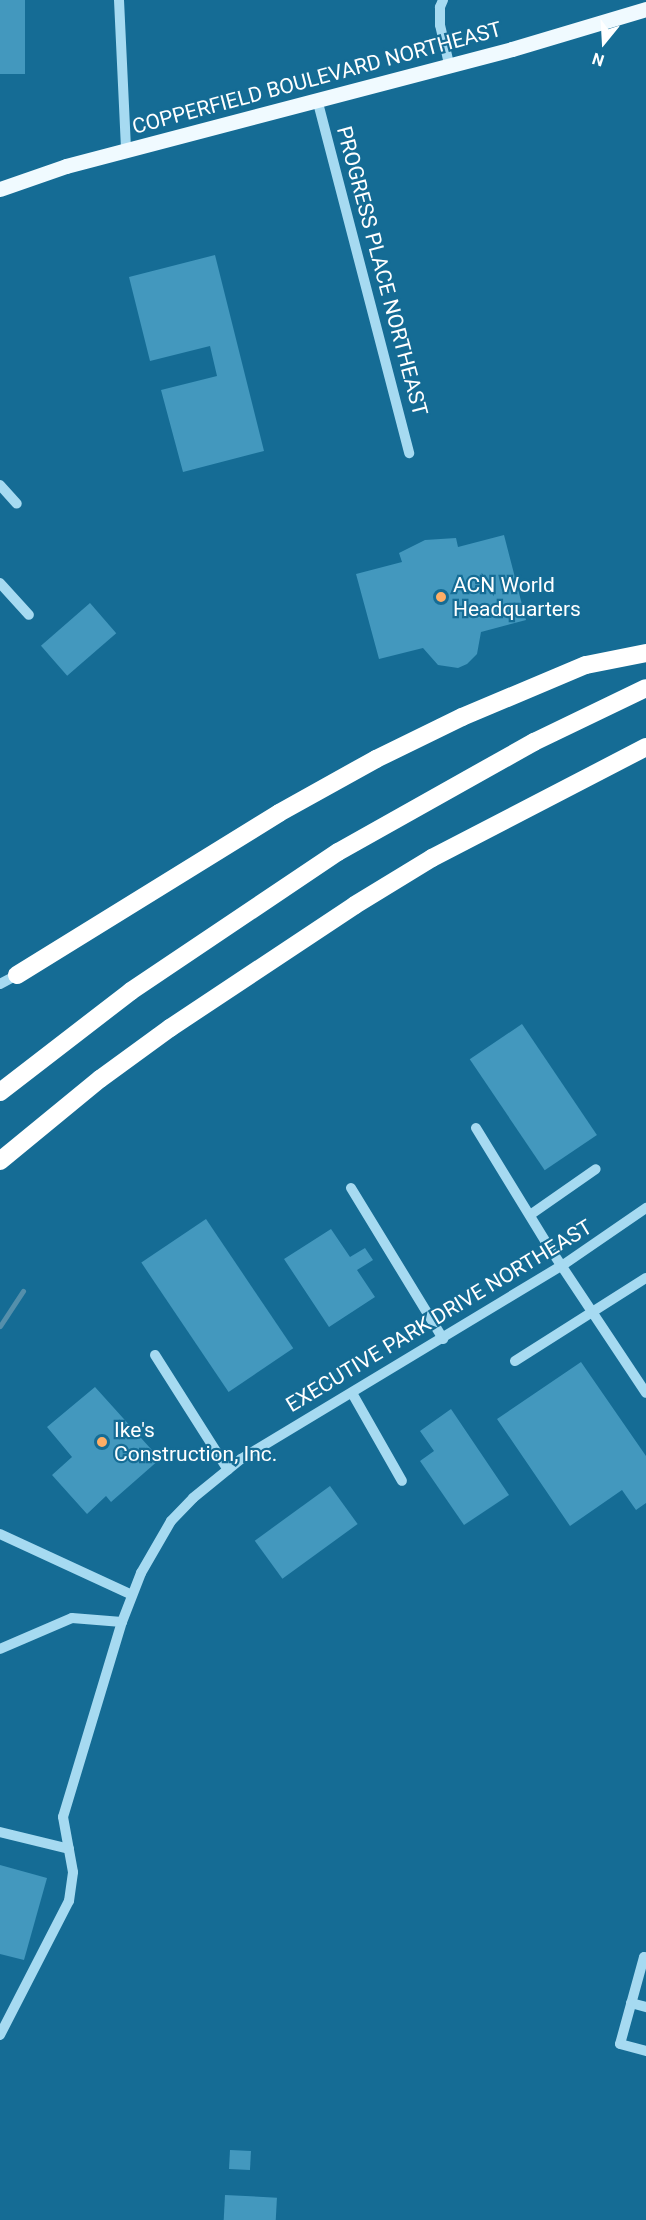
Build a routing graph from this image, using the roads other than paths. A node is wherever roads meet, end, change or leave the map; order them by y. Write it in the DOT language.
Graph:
graph roads {
  1 [pos="119,0"];
  2 [pos="443,0"];
  3 [pos="646,9"];
  4 [pos="449,64"];
  5 [pos="317,99"];
  6 [pos="126,150"];
  7 [pos="0,189"];
  8 [pos="409,453"];
  9 [pos="0,485"];
  10 [pos="17,504"];
  11 [pos="0,583"];
  12 [pos="29,615"];
  13 [pos="646,653"];
  14 [pos="646,688"];
  15 [pos="646,747"];
  16 [pos="9,977"];
  17 [pos="0,984"];
  18 [pos="0,1092"];
  19 [pos="476,1128"];
  20 [pos="0,1161"];
  21 [pos="596,1169"];
  22 [pos="351,1188"];
  23 [pos="646,1208"];
  24 [pos="530,1215"];
  25 [pos="563,1265"];
  26 [pos="646,1278"];
  27 [pos="593,1312"];
  28 [pos="443,1339"];
  29 [pos="155,1355"];
  30 [pos="515,1361"];
  31 [pos="646,1393"];
  32 [pos="351,1394"];
  33 [pos="228,1470"];
  34 [pos="402,1481"];
  35 [pos="0,1534"];
  36 [pos="132,1595"];
  37 [pos="122,1622"];
  38 [pos="0,1649"];
  39 [pos="0,1832"];
  40 [pos="69,1850"];
  41 [pos="645,1958"];
  42 [pos="631,2003"];
  43 [pos="646,2007"];
  44 [pos="0,2036"];
  45 [pos="646,2051"];
  1 -- 6 [label="street"];
  2 -- 4 [label="street"];
  3 -- 4 [label="main road, COPPERFIELD BOULEVARD NORTHEAST"];
  4 -- 5 [label="main road, COPPERFIELD BOULEVARD NORTHEAST"];
  5 -- 6 [label="main road, COPPERFIELD BOULEVARD NORTHEAST"];
  5 -- 8 [label="street, PROGRESS PLACE NORTHEAST"];
  6 -- 7 [label="main road, COPPERFIELD BOULEVARD NORTHEAST"];
  9 -- 10 [label="street"];
  11 -- 12 [label="street"];
  13 -- 16 [label="highway"];
  14 -- 18 [label="highway"];
  15 -- 20 [label="highway"];
  16 -- 17 [label="street"];
  19 -- 24 [label="street"];
  21 -- 24 [label="street"];
  22 -- 28 [label="street"];
  23 -- 25 [label="street, EXECUTIVE PARK DRIVE NORTHEAST"];
  24 -- 25 [label="street"];
  25 -- 27 [label="street"];
  25 -- 28 [label="street, EXECUTIVE PARK DRIVE NORTHEAST"];
  26 -- 27 [label="street"];
  27 -- 30 [label="street"];
  27 -- 31 [label="street"];
  28 -- 32 [label="street, EXECUTIVE PARK DRIVE NORTHEAST"];
  29 -- 33 [label="street"];
  32 -- 33 [label="street, EXECUTIVE PARK DRIVE NORTHEAST"];
  32 -- 34 [label="street"];
  33 -- 36 [label="street, EXECUTIVE PARK DRIVE NORTHEAST"];
  35 -- 36 [label="street"];
  36 -- 37 [label="street, EXECUTIVE PARK DRIVE NORTHEAST"];
  37 -- 38 [label="street"];
  37 -- 40 [label="street, EXECUTIVE PARK DRIVE NORTHEAST"];
  39 -- 40 [label="street"];
  40 -- 44 [label="street, EXECUTIVE PARK DRIVE NORTHEAST"];
  41 -- 42 [label="street"];
  42 -- 43 [label="street"];
  42 -- 45 [label="street"];
}
